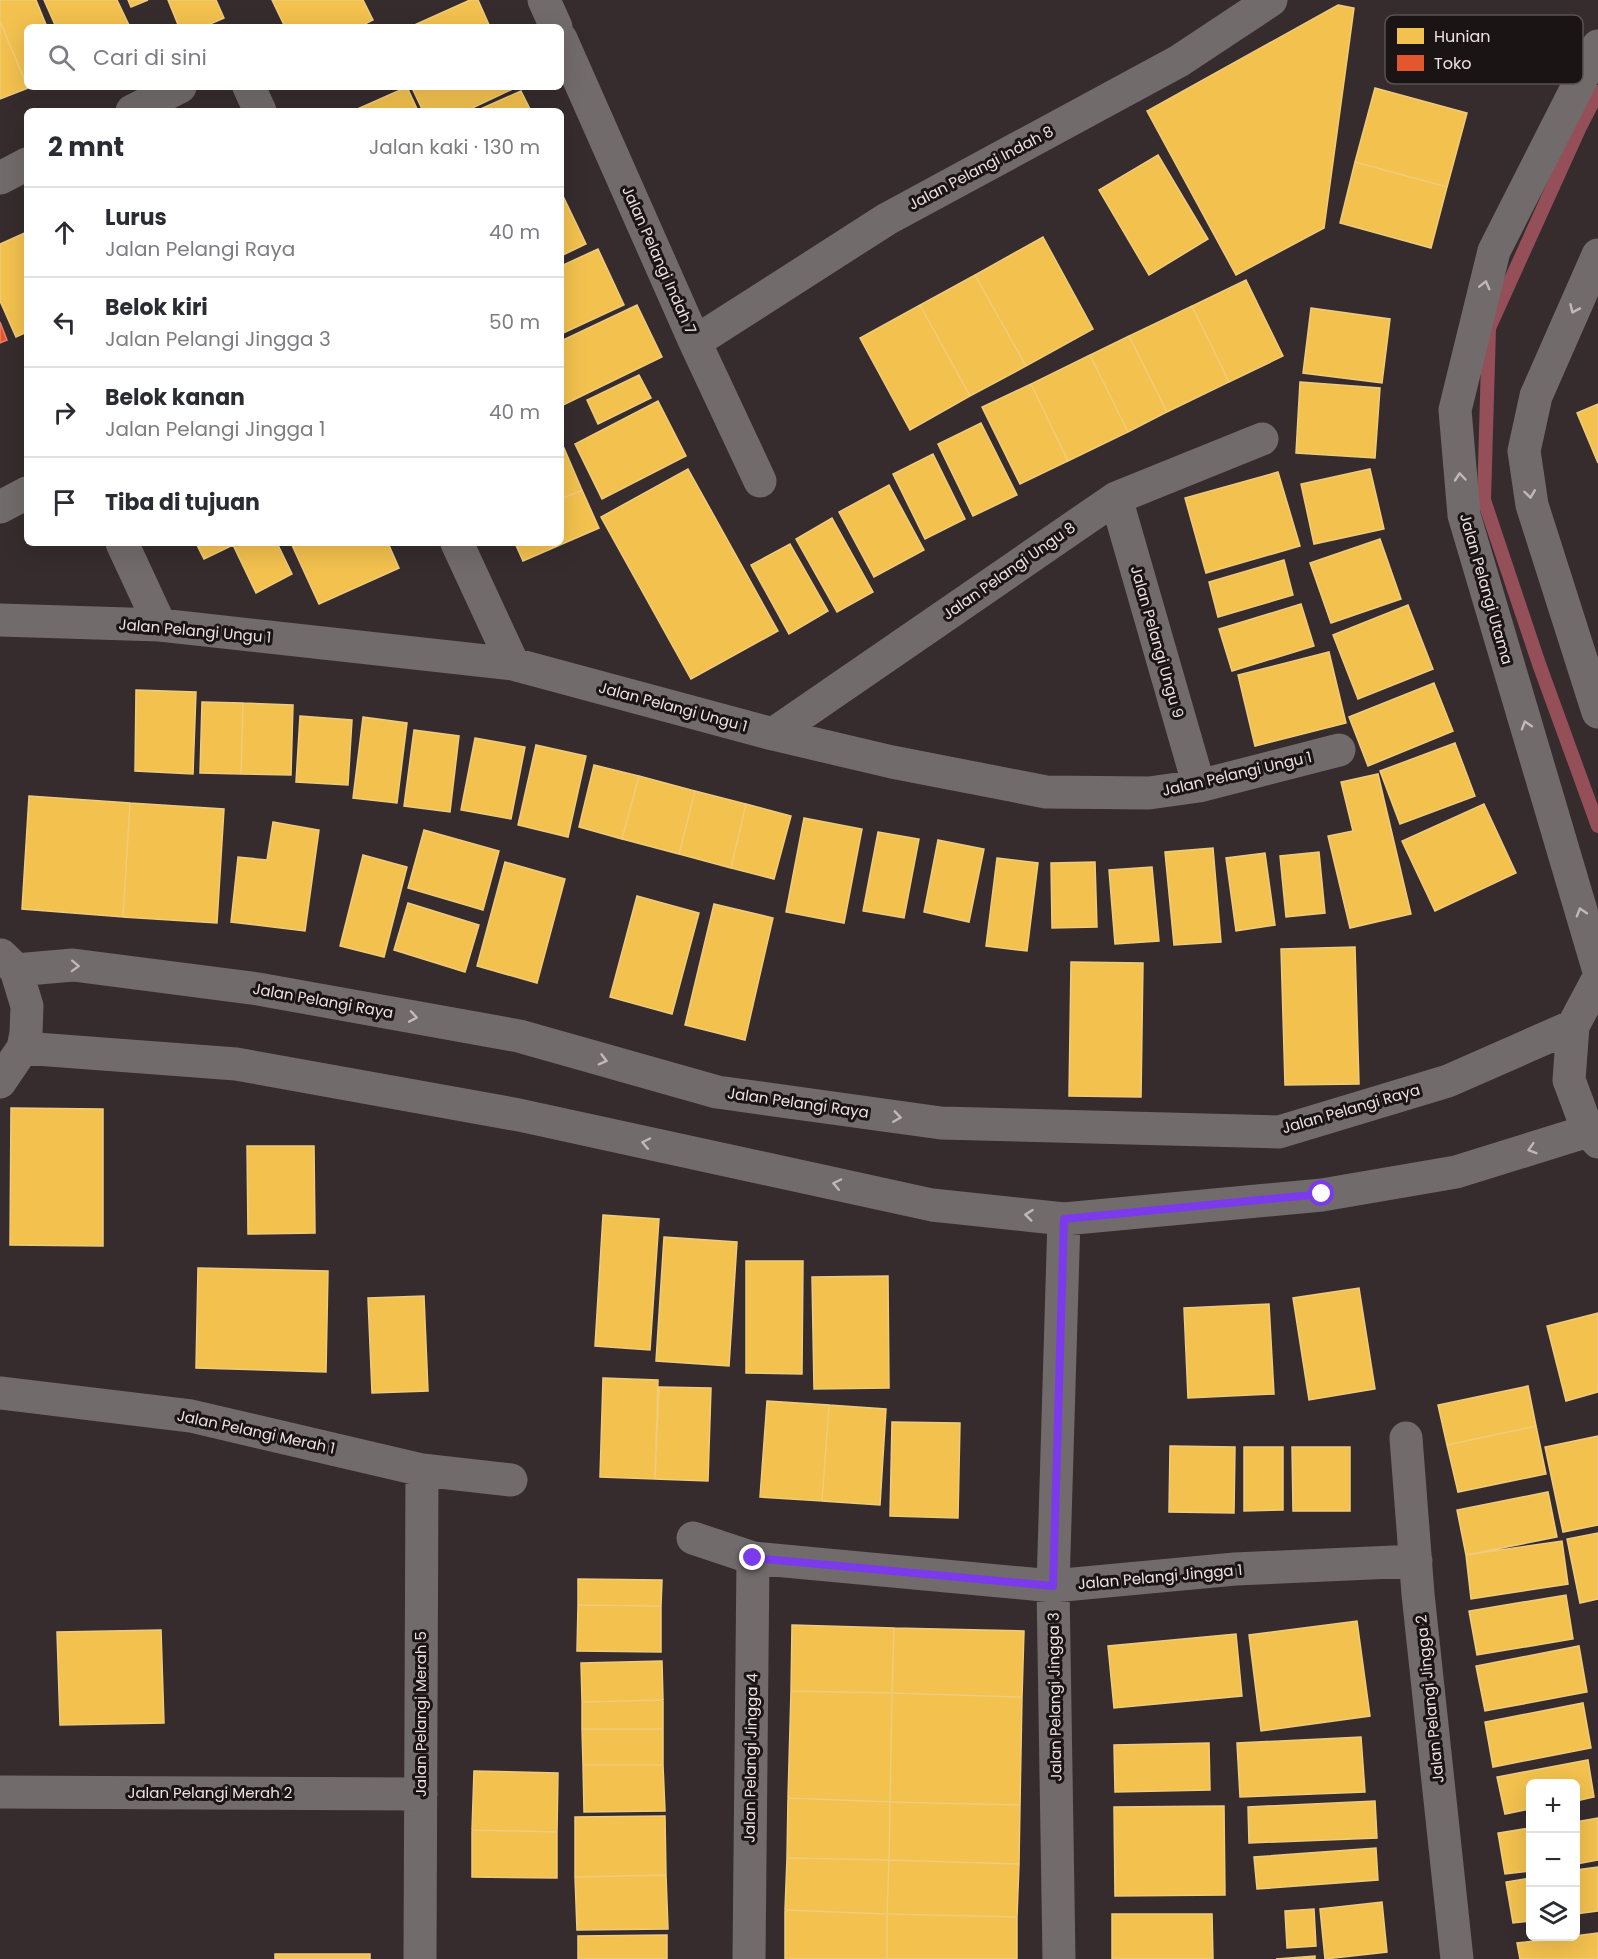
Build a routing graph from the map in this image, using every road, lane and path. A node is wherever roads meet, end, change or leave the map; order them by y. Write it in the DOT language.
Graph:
graph roads {
  1 [pos="544,0"];
  2 [pos="1271,0"];
  3 [pos="555,24"];
  4 [pos="564,46"];
  5 [pos="1598,46"];
  6 [pos="1583,76"];
  7 [pos="1579,84"];
  8 [pos="174,90"];
  9 [pos="250,90"];
  10 [pos="138,108"];
  11 [pos="259,108"];
  12 [pos="24,166"];
  13 [pos="0,178"];
  14 [pos="1598,255"];
  15 [pos="695,342"];
  16 [pos="1262,439"];
  17 [pos="760,481"];
  18 [pos="24,495"];
  19 [pos="1116,498"];
  20 [pos="0,507"];
  21 [pos="123,546"];
  22 [pos="459,546"];
  23 [pos="0,620"];
  24 [pos="160,625"];
  25 [pos="513,664"];
  26 [pos="1598,712"];
  27 [pos="773,734"];
  28 [pos="1340,750"];
  29 [pos="1199,786"];
  30 [pos="8,962"];
  31 [pos="1598,969"];
  32 [pos="1598,979"];
  33 [pos="1573,1026"];
  34 [pos="23,1048"];
  35 [pos="0,1082"];
  36 [pos="1593,1137"];
  37 [pos="1064,1219"];
  38 [pos="0,1394"];
  39 [pos="1406,1438"];
  40 [pos="422,1470"];
  41 [pos="511,1480"];
  42 [pos="693,1538"];
  43 [pos="753,1558"];
  44 [pos="1416,1561"];
  45 [pos="1053,1586"];
  46 [pos="0,1792"];
  47 [pos="421,1794"];
  48 [pos="420,1959"];
  49 [pos="749,1959"];
  50 [pos="1059,1959"];
  51 [pos="1457,1959"];
  1 -- 3 [label="street"];
  2 -- 15 [label="street, Jalan Pelangi Indah 8"];
  4 -- 15 [label="street, Jalan Pelangi Indah 7"];
  6 -- 5 [label="street, Jalan Pelangi Utama, one-way"];
  31 -- 7 [label="street, Jalan Pelangi Utama, one-way"];
  8 -- 10 [label="street"];
  9 -- 11 [label="street"];
  12 -- 13 [label="street"];
  14 -- 26 [label="street, one-way"];
  15 -- 17 [label="street, Jalan Pelangi Indah 7"];
  16 -- 19 [label="street, Jalan Pelangi Ungu 8"];
  18 -- 20 [label="street"];
  19 -- 27 [label="street, Jalan Pelangi Ungu 8"];
  19 -- 29 [label="street, Jalan Pelangi Ungu 9"];
  21 -- 24 [label="street"];
  22 -- 25 [label="street"];
  23 -- 24 [label="street, Jalan Pelangi Ungu 1"];
  24 -- 25 [label="street, Jalan Pelangi Ungu 1"];
  25 -- 27 [label="street, Jalan Pelangi Ungu 1"];
  27 -- 29 [label="street, Jalan Pelangi Ungu 1"];
  28 -- 29 [label="street, Jalan Pelangi Ungu 1"];
  30 -- 33 [label="street, Jalan Pelangi Raya, one-way"];
  30 -- 34 [label="street"];
  32 -- 33 [label="street"];
  33 -- 36 [label="street"];
  34 -- 35 [label="street"];
  37 -- 34 [label="street, one-way"];
  36 -- 37 [label="street, one-way"];
  37 -- 45 [label="street, Jalan Pelangi Jingga 3"];
  38 -- 40 [label="street, Jalan Pelangi Merah 1"];
  39 -- 44 [label="street, Jalan Pelangi Jingga 2"];
  40 -- 41 [label="street, Jalan Pelangi Merah 1"];
  40 -- 47 [label="street, Jalan Pelangi Merah 5"];
  42 -- 43 [label="street, Jalan Pelangi Jingga 1"];
  43 -- 45 [label="street, Jalan Pelangi Jingga 1"];
  43 -- 49 [label="street, Jalan Pelangi Jingga 4"];
  44 -- 45 [label="street, Jalan Pelangi Jingga 1"];
  44 -- 51 [label="street, Jalan Pelangi Jingga 2"];
  45 -- 50 [label="street, Jalan Pelangi Jingga 3"];
  46 -- 47 [label="street, Jalan Pelangi Merah 2"];
  47 -- 48 [label="street, Jalan Pelangi Merah 5"];
}
